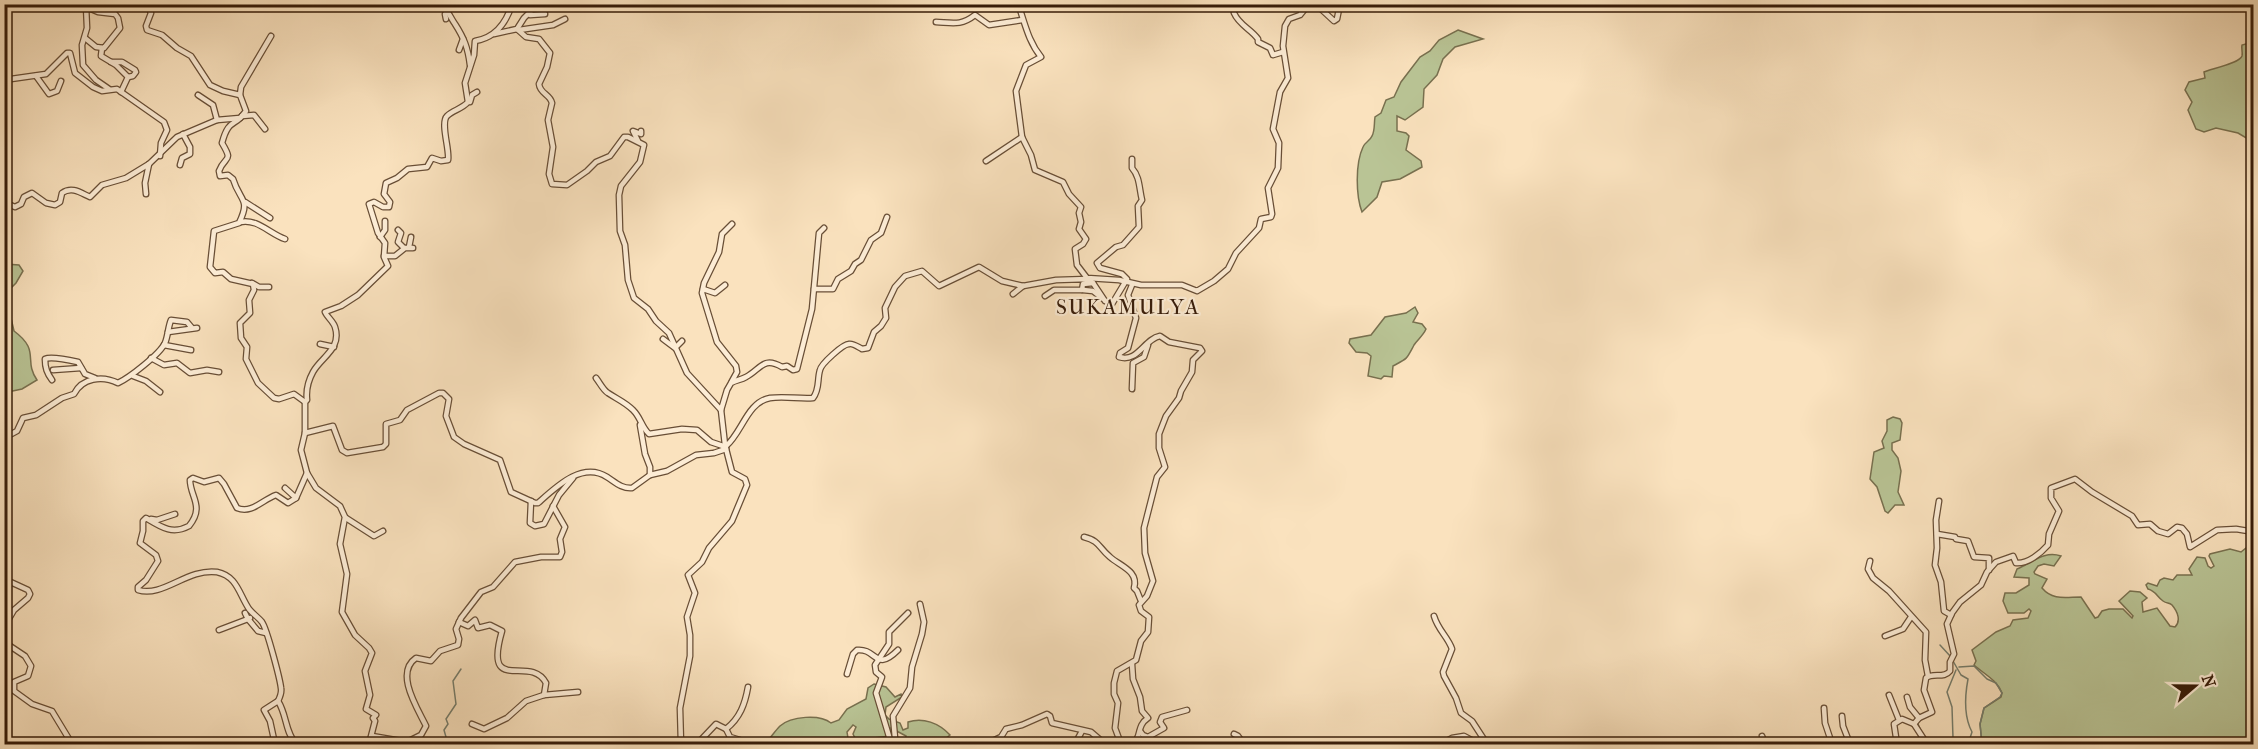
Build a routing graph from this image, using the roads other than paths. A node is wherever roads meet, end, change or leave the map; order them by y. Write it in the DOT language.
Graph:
graph roads {
  1 [pos="39,4"];
  2 [pos="73,4"];
  3 [pos="147,4"];
  4 [pos="441,4"];
  5 [pos="531,4"];
  6 [pos="538,4"];
  7 [pos="1018,4"];
  8 [pos="1310,4"];
  9 [pos="1340,4"];
  10 [pos="24,5"];
  11 [pos="512,5"];
  12 [pos="86,6"];
  13 [pos="5,8"];
  14 [pos="448,9"];
  15 [pos="1234,13"];
  16 [pos="545,14"];
  17 [pos="529,15"];
  18 [pos="565,19"];
  19 [pos="446,20"];
  20 [pos="1022,20"];
  21 [pos="936,22"];
  22 [pos="518,29"];
  23 [pos="271,36"];
  24 [pos="489,36"];
  25 [pos="464,37"];
  26 [pos="85,38"];
  27 [pos="102,48"];
  28 [pos="459,50"];
  29 [pos="1283,52"];
  30 [pos="111,62"];
  31 [pos="471,67"];
  32 [pos="36,76"];
  33 [pos="129,77"];
  34 [pos="4,80"];
  35 [pos="61,81"];
  36 [pos="210,85"];
  37 [pos="110,90"];
  38 [pos="121,92"];
  39 [pos="205,92"];
  40 [pos="477,92"];
  41 [pos="198,95"];
  42 [pos="240,95"];
  43 [pos="466,105"];
  44 [pos="241,117"];
  45 [pos="217,120"];
  46 [pos="265,129"];
  47 [pos="641,131"];
  48 [pos="183,134"];
  49 [pos="1022,137"];
  50 [pos="638,141"];
  51 [pos="160,156"];
  52 [pos="1132,159"];
  53 [pos="986,162"];
  54 [pos="149,164"];
  55 [pos="180,165"];
  56 [pos="146,194"];
  57 [pos="4,200"];
  58 [pos="245,202"];
  59 [pos="886,217"];
  60 [pos="270,218"];
  61 [pos="385,221"];
  62 [pos="240,222"];
  63 [pos="732,224"];
  64 [pos="824,228"];
  65 [pos="398,230"];
  66 [pos="380,237"];
  67 [pos="411,237"];
  68 [pos="285,239"];
  69 [pos="409,248"];
  70 [pos="384,256"];
  71 [pos="1087,278"];
  72 [pos="1126,282"];
  73 [pos="252,283"];
  74 [pos="1093,284"];
  75 [pos="725,285"];
  76 [pos="1132,285"];
  77 [pos="1023,286"];
  78 [pos="269,287"];
  79 [pos="703,289"];
  80 [pos="814,289"];
  81 [pos="1083,290"];
  82 [pos="1012,294"];
  83 [pos="1045,296"];
  84 [pos="1104,300"];
  85 [pos="168,332"];
  86 [pos="663,339"];
  87 [pos="682,341"];
  88 [pos="1148,342"];
  89 [pos="320,344"];
  90 [pos="164,345"];
  91 [pos="334,347"];
  92 [pos="676,348"];
  93 [pos="190,350"];
  94 [pos="151,358"];
  95 [pos="81,368"];
  96 [pos="53,369"];
  97 [pos="219,372"];
  98 [pos="133,376"];
  99 [pos="97,378"];
  100 [pos="596,378"];
  101 [pos="52,380"];
  102 [pos="729,386"];
  103 [pos="1132,389"];
  104 [pos="160,392"];
  105 [pos="305,402"];
  106 [pos="721,410"];
  107 [pos="640,425"];
  108 [pos="305,433"];
  109 [pos="4,438"];
  110 [pos="726,447"];
  111 [pos="307,473"];
  112 [pos="650,475"];
  113 [pos="574,476"];
  114 [pos="285,488"];
  115 [pos="296,498"];
  116 [pos="531,501"];
  117 [pos="1940,501"];
  118 [pos="553,506"];
  119 [pos="175,514"];
  120 [pos="346,518"];
  121 [pos="148,519"];
  122 [pos="383,531"];
  123 [pos="2253,531"];
  124 [pos="1937,534"];
  125 [pos="1084,537"];
  126 [pos="1870,561"];
  127 [pos="1987,572"];
  128 [pos="4,579"];
  129 [pos="1141,601"];
  130 [pos="920,604"];
  131 [pos="245,613"];
  132 [pos="908,613"];
  133 [pos="254,615"];
  134 [pos="1951,615"];
  135 [pos="1434,616"];
  136 [pos="1911,617"];
  137 [pos="248,619"];
  138 [pos="459,622"];
  139 [pos="4,627"];
  140 [pos="219,630"];
  141 [pos="266,633"];
  142 [pos="1885,636"];
  143 [pos="4,642"];
  144 [pos="898,650"];
  145 [pos="878,660"];
  146 [pos="1132,664"];
  147 [pos="847,674"];
  148 [pos="1928,676"];
  149 [pos="748,687"];
  150 [pos="578,692"];
  151 [pos="544,695"];
  152 [pos="1889,695"];
  153 [pos="1907,697"];
  154 [pos="278,701"];
  155 [pos="1824,708"];
  156 [pos="1187,710"];
  157 [pos="1842,716"];
  158 [pos="1899,719"];
  159 [pos="1916,722"];
  160 [pos="472,724"];
  161 [pos="1139,728"];
  162 [pos="726,729"];
  163 [pos="1082,731"];
  164 [pos="1234,734"];
  165 [pos="372,736"];
  166 [pos="1762,736"];
  167 [pos="1138,737"];
  168 [pos="740,740"];
  169 [pos="72,744"];
  170 [pos="275,744"];
  171 [pos="296,744"];
  172 [pos="369,744"];
  173 [pos="681,744"];
  174 [pos="697,744"];
  175 [pos="889,744"];
  176 [pos="986,744"];
  177 [pos="1075,744"];
  178 [pos="1105,744"];
  179 [pos="1121,744"];
  180 [pos="1128,744"];
  181 [pos="1133,744"];
  182 [pos="1148,744"];
  183 [pos="1244,744"];
  184 [pos="1441,744"];
  185 [pos="1765,744"];
  186 [pos="1832,744"];
  187 [pos="1850,744"];
  188 [pos="1897,744"];
  189 [pos="1930,744"];
  1 -- 10 [label="street"];
  2 -- 12 [label="street"];
  3 -- 36 [label="street"];
  4 -- 14 [label="street"];
  5 -- 17 [label="street"];
  6 -- 17 [label="street"];
  7 -- 20 [label="street"];
  8 -- 9 [label="street"];
  8 -- 29 [label="street"];
  10 -- 13 [label="street"];
  11 -- 24 [label="street"];
  12 -- 26 [label="street"];
  12 -- 27 [label="street"];
  14 -- 19 [label="street"];
  14 -- 25 [label="street"];
  15 -- 29 [label="street"];
  16 -- 17 [label="street"];
  17 -- 22 [label="street"];
  18 -- 22 [label="street"];
  20 -- 21 [label="street"];
  20 -- 49 [label="street"];
  22 -- 24 [label="street"];
  22 -- 50 [label="street"];
  23 -- 42 [label="street"];
  24 -- 31 [label="street"];
  25 -- 28 [label="street"];
  25 -- 31 [label="street"];
  26 -- 27 [label="street"];
  26 -- 37 [label="street"];
  27 -- 30 [label="street"];
  29 -- 76 [label="street"];
  30 -- 33 [label="street"];
  30 -- 33 [label="street"];
  31 -- 43 [label="street"];
  32 -- 34 [label="street"];
  32 -- 35 [label="street"];
  32 -- 37 [label="street"];
  33 -- 38 [label="street"];
  36 -- 39 [label="street"];
  36 -- 42 [label="street"];
  37 -- 38 [label="street"];
  38 -- 51 [label="street"];
  40 -- 43 [label="street"];
  41 -- 45 [label="street"];
  42 -- 44 [label="street"];
  43 -- 66 [label="street"];
  44 -- 45 [label="street"];
  44 -- 46 [label="street"];
  44 -- 58 [label="street"];
  45 -- 48 [label="street"];
  47 -- 50 [label="street"];
  48 -- 51 [label="street"];
  48 -- 55 [label="street"];
  49 -- 53 [label="street"];
  49 -- 71 [label="street"];
  50 -- 92 [label="street"];
  51 -- 54 [label="street"];
  52 -- 72 [label="street"];
  54 -- 56 [label="street"];
  54 -- 57 [label="street"];
  58 -- 60 [label="street"];
  58 -- 62 [label="street"];
  59 -- 80 [label="street"];
  61 -- 66 [label="street"];
  62 -- 68 [label="street"];
  62 -- 73 [label="street"];
  63 -- 79 [label="street"];
  64 -- 80 [label="street"];
  65 -- 69 [label="street"];
  66 -- 70 [label="street"];
  67 -- 69 [label="street"];
  69 -- 70 [label="street"];
  70 -- 91 [label="street"];
  71 -- 72 [label="street"];
  71 -- 74 [label="street"];
  71 -- 77 [label="street"];
  72 -- 76 [label="street"];
  72 -- 84 [label="street"];
  73 -- 78 [label="street"];
  73 -- 105 [label="street"];
  74 -- 81 [label="street"];
  74 -- 84 [label="street"];
  75 -- 79 [label="street"];
  76 -- 88 [label="street"];
  77 -- 82 [label="street"];
  77 -- 110 [label="street"];
  79 -- 102 [label="street"];
  80 -- 102 [label="street"];
  81 -- 83 [label="street"];
  81 -- 84 [label="street"];
  85 -- 85 [label="street"];
  85 -- 90 [label="street"];
  86 -- 92 [label="street"];
  87 -- 92 [label="street"];
  88 -- 103 [label="street"];
  88 -- 129 [label="street"];
  89 -- 91 [label="street"];
  90 -- 93 [label="street"];
  90 -- 94 [label="street"];
  91 -- 105 [label="street"];
  92 -- 106 [label="street"];
  94 -- 97 [label="street"];
  94 -- 98 [label="street"];
  95 -- 96 [label="street"];
  95 -- 99 [label="street"];
  95 -- 101 [label="street"];
  98 -- 99 [label="street"];
  98 -- 104 [label="street"];
  99 -- 109 [label="street"];
  100 -- 107 [label="street"];
  102 -- 106 [label="street"];
  105 -- 108 [label="street"];
  106 -- 110 [label="street"];
  107 -- 110 [label="street"];
  107 -- 112 [label="street"];
  108 -- 111 [label="street"];
  108 -- 116 [label="street"];
  110 -- 112 [label="street"];
  110 -- 173 [label="street"];
  111 -- 115 [label="street"];
  111 -- 120 [label="street"];
  112 -- 113 [label="street"];
  113 -- 116 [label="street"];
  113 -- 118 [label="street"];
  114 -- 115 [label="street"];
  115 -- 121 [label="street"];
  116 -- 118 [label="street"];
  117 -- 124 [label="street"];
  118 -- 138 [label="street"];
  119 -- 121 [label="street"];
  120 -- 122 [label="street"];
  120 -- 165 [label="street"];
  121 -- 133 [label="street"];
  123 -- 127 [label="street"];
  124 -- 127 [label="street"];
  124 -- 134 [label="street"];
  125 -- 129 [label="street"];
  126 -- 136 [label="street"];
  127 -- 134 [label="street"];
  128 -- 139 [label="street"];
  129 -- 146 [label="street"];
  130 -- 175 [label="street"];
  131 -- 137 [label="street"];
  132 -- 145 [label="street"];
  133 -- 137 [label="street"];
  133 -- 141 [label="street"];
  134 -- 148 [label="street"];
  135 -- 184 [label="street"];
  136 -- 142 [label="street"];
  136 -- 148 [label="street"];
  137 -- 140 [label="street"];
  137 -- 141 [label="street"];
  138 -- 151 [label="street"];
  138 -- 165 [label="street"];
  141 -- 154 [label="street"];
  143 -- 169 [label="street"];
  144 -- 145 [label="street"];
  145 -- 147 [label="street"];
  145 -- 175 [label="street"];
  146 -- 161 [label="street"];
  146 -- 179 [label="street"];
  148 -- 159 [label="street"];
  149 -- 162 [label="street"];
  150 -- 151 [label="street"];
  151 -- 160 [label="street"];
  152 -- 158 [label="street"];
  153 -- 159 [label="street"];
  154 -- 170 [label="street"];
  154 -- 171 [label="street"];
  155 -- 186 [label="street"];
  156 -- 161 [label="street"];
  157 -- 187 [label="street"];
  158 -- 159 [label="street"];
  158 -- 188 [label="street"];
  159 -- 189 [label="street"];
  161 -- 167 [label="street"];
  162 -- 168 [label="street"];
  162 -- 174 [label="street"];
  163 -- 176 [label="street"];
  163 -- 177 [label="street"];
  163 -- 178 [label="street"];
  164 -- 183 [label="street"];
  165 -- 172 [label="street"];
  166 -- 185 [label="street"];
  167 -- 181 [label="street"];
  167 -- 182 [label="street"];
  180 -- 181 [label="street"];
}
